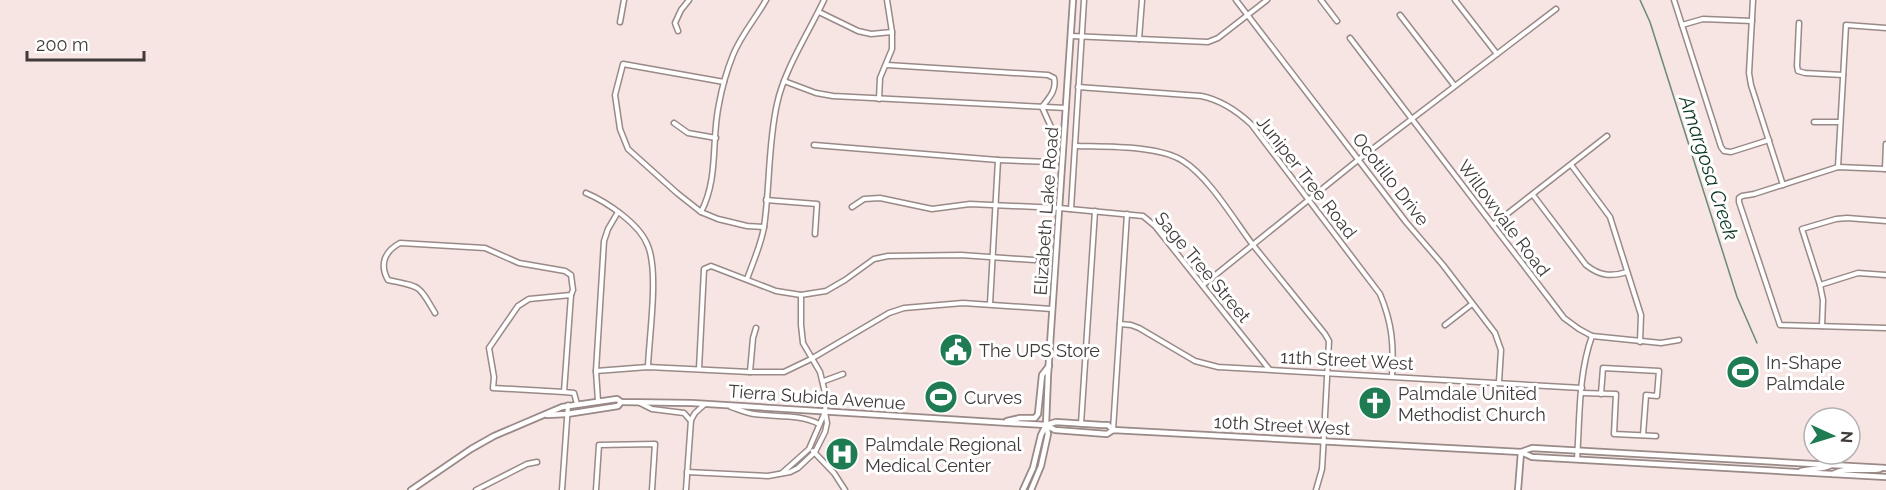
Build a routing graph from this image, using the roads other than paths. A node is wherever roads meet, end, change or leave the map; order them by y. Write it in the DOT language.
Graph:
graph roads {
  1 [pos="624,0"];
  2 [pos="689,0"];
  3 [pos="766,0"];
  4 [pos="824,0"];
  5 [pos="887,0"];
  6 [pos="1073,0"];
  7 [pos="1084,0"];
  8 [pos="1142,0"];
  9 [pos="1236,0"];
  10 [pos="1267,0"];
  11 [pos="1321,0"];
  12 [pos="1455,0"];
  13 [pos="1674,0"];
  14 [pos="1753,0"];
  15 [pos="1556,9"];
  16 [pos="819,12"];
  17 [pos="1248,15"];
  18 [pos="1400,15"];
  19 [pos="1337,21"];
  20 [pos="1752,21"];
  21 [pos="620,22"];
  22 [pos="1799,23"];
  23 [pos="1682,25"];
  24 [pos="1886,28"];
  25 [pos="678,31"];
  26 [pos="892,32"];
  27 [pos="1071,36"];
  28 [pos="1082,36"];
  29 [pos="1350,38"];
  30 [pos="1139,39"];
  31 [pos="1497,54"];
  32 [pos="887,64"];
  33 [pos="1843,75"];
  34 [pos="784,81"];
  35 [pos="724,82"];
  36 [pos="1454,86"];
  37 [pos="1078,87"];
  38 [pos="879,99"];
  39 [pos="1042,107"];
  40 [pos="1066,108"];
  41 [pos="1411,119"];
  42 [pos="1814,122"];
  43 [pos="1840,122"];
  44 [pos="674,123"];
  45 [pos="1607,136"];
  46 [pos="716,138"];
  47 [pos="1768,140"];
  48 [pos="1886,144"];
  49 [pos="814,145"];
  50 [pos="1076,146"];
  51 [pos="998,160"];
  52 [pos="1358,160"];
  53 [pos="1572,166"];
  54 [pos="1838,167"];
  55 [pos="1885,169"];
  56 [pos="1783,185"];
  57 [pos="586,193"];
  58 [pos="1533,195"];
  59 [pos="766,200"];
  60 [pos="1308,200"];
  61 [pos="996,205"];
  62 [pos="852,207"];
  63 [pos="1059,208"];
  64 [pos="1071,209"];
  65 [pos="1095,211"];
  66 [pos="618,212"];
  67 [pos="701,212"];
  68 [pos="1127,214"];
  69 [pos="1886,221"];
  70 [pos="1493,225"];
  71 [pos="764,227"];
  72 [pos="815,234"];
  73 [pos="1253,244"];
  74 [pos="993,257"];
  75 [pos="1034,260"];
  76 [pos="1628,272"];
  77 [pos="1886,275"];
  78 [pos="747,279"];
  79 [pos="1203,285"];
  80 [pos="1820,285"];
  81 [pos="571,295"];
  82 [pos="801,296"];
  83 [pos="990,304"];
  84 [pos="1472,304"];
  85 [pos="1052,309"];
  86 [pos="435,313"];
  87 [pos="1120,324"];
  88 [pos="1445,325"];
  89 [pos="1822,326"];
  90 [pos="756,328"];
  91 [pos="1886,328"];
  92 [pos="1592,336"];
  93 [pos="1679,340"];
  94 [pos="1640,342"];
  95 [pos="811,359"];
  96 [pos="1049,366"];
  97 [pos="648,367"];
  98 [pos="699,369"];
  99 [pos="1269,369"];
  100 [pos="596,371"];
  101 [pos="750,372"];
  102 [pos="1328,373"];
  103 [pos="843,374"];
  104 [pos="1392,376"];
  105 [pos="824,381"];
  106 [pos="1499,382"];
  107 [pos="1582,390"];
  108 [pos="564,392"];
  109 [pos="1601,394"];
  110 [pos="598,401"];
  111 [pos="637,401"];
  112 [pos="621,402"];
  113 [pos="696,403"];
  114 [pos="577,404"];
  115 [pos="705,404"];
  116 [pos="568,405"];
  117 [pos="728,405"];
  118 [pos="688,411"];
  119 [pos="825,412"];
  120 [pos="567,414"];
  121 [pos="544,415"];
  122 [pos="691,420"];
  123 [pos="1001,422"];
  124 [pos="819,424"];
  125 [pos="1081,424"];
  126 [pos="1046,425"];
  127 [pos="1113,430"];
  128 [pos="1643,435"];
  129 [pos="1656,436"];
  130 [pos="1324,442"];
  131 [pos="809,449"];
  132 [pos="1578,451"];
  133 [pos="815,452"];
  134 [pos="1521,452"];
  135 [pos="1577,459"];
  136 [pos="537,462"];
  137 [pos="1802,463"];
  138 [pos="1828,466"];
  139 [pos="1858,466"];
  140 [pos="1886,468"];
  141 [pos="687,472"];
  142 [pos="1796,472"];
  143 [pos="781,473"];
  144 [pos="1832,474"];
  145 [pos="1886,477"];
  146 [pos="411,490"];
  147 [pos="476,490"];
  148 [pos="561,490"];
  149 [pos="596,490"];
  150 [pos="652,490"];
  151 [pos="686,490"];
  152 [pos="845,490"];
  153 [pos="1023,490"];
  154 [pos="1032,490"];
  155 [pos="1316,490"];
  156 [pos="1518,490"];
  1 -- 21 [label="street"];
  2 -- 25 [label="street"];
  3 -- 35 [label="street"];
  4 -- 16 [label="street"];
  5 -- 26 [label="street"];
  6 -- 27 [label="main road, Elizabeth Lake Road"];
  7 -- 28 [label="street"];
  8 -- 30 [label="street"];
  9 -- 17 [label="street, Ocotillo Drive"];
  10 -- 17 [label="street"];
  11 -- 19 [label="street"];
  12 -- 31 [label="street"];
  13 -- 23 [label="street"];
  14 -- 20 [label="street"];
  15 -- 31 [label="street"];
  16 -- 26 [label="street"];
  16 -- 34 [label="street"];
  17 -- 30 [label="street"];
  17 -- 52 [label="street, Ocotillo Drive"];
  18 -- 36 [label="street"];
  20 -- 23 [label="street"];
  20 -- 47 [label="street"];
  22 -- 33 [label="street"];
  23 -- 47 [label="street"];
  24 -- 33 [label="street"];
  26 -- 32 [label="street"];
  27 -- 28 [label="street"];
  27 -- 40 [label="main road, Elizabeth Lake Road"];
  28 -- 30 [label="street"];
  28 -- 37 [label="street"];
  29 -- 41 [label="street, Willowvale Road"];
  31 -- 36 [label="street"];
  32 -- 38 [label="street"];
  32 -- 39 [label="street"];
  33 -- 43 [label="street"];
  34 -- 38 [label="street"];
  34 -- 59 [label="street"];
  35 -- 46 [label="street"];
  35 -- 67 [label="street"];
  36 -- 41 [label="street"];
  37 -- 50 [label="street"];
  37 -- 60 [label="street, Juniper Tree Road"];
  38 -- 39 [label="street"];
  39 -- 40 [label="street"];
  39 -- 51 [label="street"];
  40 -- 63 [label="main road, Elizabeth Lake Road"];
  41 -- 52 [label="street"];
  41 -- 70 [label="street, Willowvale Road"];
  42 -- 43 [label="street"];
  43 -- 54 [label="street"];
  44 -- 46 [label="street"];
  45 -- 53 [label="street"];
  46 -- 67 [label="street"];
  47 -- 56 [label="street"];
  48 -- 55 [label="street"];
  49 -- 51 [label="street"];
  50 -- 64 [label="street"];
  50 -- 73 [label="street"];
  51 -- 61 [label="street"];
  52 -- 60 [label="street"];
  52 -- 84 [label="street, Ocotillo Drive"];
  53 -- 58 [label="street"];
  53 -- 76 [label="street"];
  54 -- 55 [label="street"];
  54 -- 56 [label="street"];
  56 -- 89 [label="street"];
  57 -- 66 [label="street"];
  58 -- 70 [label="street"];
  58 -- 76 [label="street"];
  59 -- 71 [label="street"];
  59 -- 72 [label="street"];
  60 -- 73 [label="street"];
  60 -- 104 [label="street, Juniper Tree Road"];
  61 -- 62 [label="street, Sage Tree Street"];
  61 -- 63 [label="street, Sage Tree Street"];
  61 -- 74 [label="street"];
  63 -- 64 [label="street, Sage Tree Street"];
  63 -- 85 [label="main road, Elizabeth Lake Road"];
  64 -- 65 [label="street, Sage Tree Street"];
  65 -- 68 [label="street, Sage Tree Street"];
  65 -- 125 [label="street"];
  66 -- 97 [label="street"];
  66 -- 100 [label="street"];
  67 -- 71 [label="street"];
  68 -- 79 [label="street, Sage Tree Street"];
  68 -- 87 [label="street"];
  69 -- 80 [label="street"];
  70 -- 92 [label="street, Willowvale Road"];
  71 -- 78 [label="street"];
  73 -- 79 [label="street"];
  73 -- 102 [label="street"];
  74 -- 75 [label="street"];
  74 -- 82 [label="street"];
  74 -- 83 [label="street"];
  76 -- 94 [label="street"];
  77 -- 80 [label="street"];
  78 -- 82 [label="street"];
  78 -- 98 [label="street"];
  79 -- 99 [label="street, Sage Tree Street"];
  80 -- 89 [label="street"];
  81 -- 86 [label="street"];
  81 -- 108 [label="street"];
  81 -- 108 [label="street"];
  82 -- 95 [label="street"];
  83 -- 85 [label="street"];
  83 -- 95 [label="street"];
  84 -- 88 [label="street"];
  84 -- 106 [label="street, Ocotillo Drive"];
  85 -- 96 [label="main road, Elizabeth Lake Road"];
  87 -- 99 [label="street, 11th Street West"];
  87 -- 127 [label="street"];
  89 -- 91 [label="street"];
  90 -- 101 [label="street"];
  92 -- 94 [label="street, Willowvale Road"];
  92 -- 107 [label="street"];
  93 -- 94 [label="street, Willowvale Road"];
  95 -- 101 [label="street"];
  95 -- 105 [label="street"];
  96 -- 123 [label="main road"];
  96 -- 126 [label="main road, Elizabeth Lake Road"];
  97 -- 98 [label="street"];
  97 -- 100 [label="street"];
  98 -- 101 [label="street"];
  99 -- 102 [label="street, 11th Street West"];
  100 -- 110 [label="street"];
  102 -- 104 [label="street, 11th Street West"];
  102 -- 130 [label="street"];
  103 -- 105 [label="street"];
  104 -- 106 [label="street, 11th Street West"];
  105 -- 119 [label="street"];
  106 -- 107 [label="street, 11th Street West"];
  107 -- 109 [label="street, 11th Street West"];
  107 -- 132 [label="street"];
  108 -- 114 [label="street"];
  109 -- 128 [label="street, 11th Street West"];
  109 -- 128 [label="street"];
  110 -- 112 [label="main road, Tierra Subida Avenue"];
  110 -- 114 [label="main road, Tierra Subida Avenue"];
  111 -- 112 [label="main road, Tierra Subida Avenue"];
  111 -- 113 [label="main road, Tierra Subida Avenue"];
  111 -- 118 [label="street"];
  112 -- 120 [label="main road, Tierra Subida Avenue"];
  113 -- 115 [label="main road, Tierra Subida Avenue"];
  113 -- 118 [label="street"];
  114 -- 116 [label="main road, Tierra Subida Avenue"];
  115 -- 117 [label="main road, Tierra Subida Avenue"];
  115 -- 122 [label="street"];
  116 -- 120 [label="street"];
  116 -- 121 [label="main road, Tierra Subida Avenue"];
  117 -- 119 [label="main road, Tierra Subida Avenue"];
  117 -- 124 [label="street"];
  118 -- 122 [label="street"];
  119 -- 123 [label="main road, Tierra Subida Avenue"];
  119 -- 124 [label="street"];
  119 -- 133 [label="street"];
  120 -- 121 [label="main road, Tierra Subida Avenue"];
  120 -- 148 [label="street"];
  121 -- 146 [label="main road, Tierra Subida Avenue"];
  122 -- 141 [label="street"];
  123 -- 126 [label="main road, Tierra Subida Avenue"];
  124 -- 131 [label="street"];
  125 -- 126 [label="main road, 10th Street West"];
  125 -- 127 [label="main road, 10th Street West"];
  126 -- 127 [label="main road, 10th Street West"];
  126 -- 153 [label="main road"];
  126 -- 154 [label="main road"];
  127 -- 130 [label="main road, 10th Street West"];
  128 -- 129 [label="street"];
  130 -- 134 [label="main road, 10th Street West"];
  130 -- 155 [label="street"];
  131 -- 133 [label="street"];
  131 -- 143 [label="street"];
  132 -- 134 [label="main road, 10th Street West"];
  132 -- 135 [label="street"];
  132 -- 137 [label="main road, 10th Street West"];
  133 -- 143 [label="street"];
  133 -- 152 [label="street"];
  134 -- 135 [label="main road, 10th Street West"];
  134 -- 156 [label="main road"];
  135 -- 142 [label="main road, 10th Street West"];
  136 -- 147 [label="street"];
  138 -- 142 [label="main road"];
  139 -- 140 [label="main road, 10th Street West"];
  140 -- 144 [label="main road"];
  141 -- 143 [label="street"];
  141 -- 151 [label="street"];
  142 -- 144 [label="main road, 10th Street West"];
  144 -- 145 [label="main road, 10th Street West"];
  149 -- 150 [label="street"];
}
